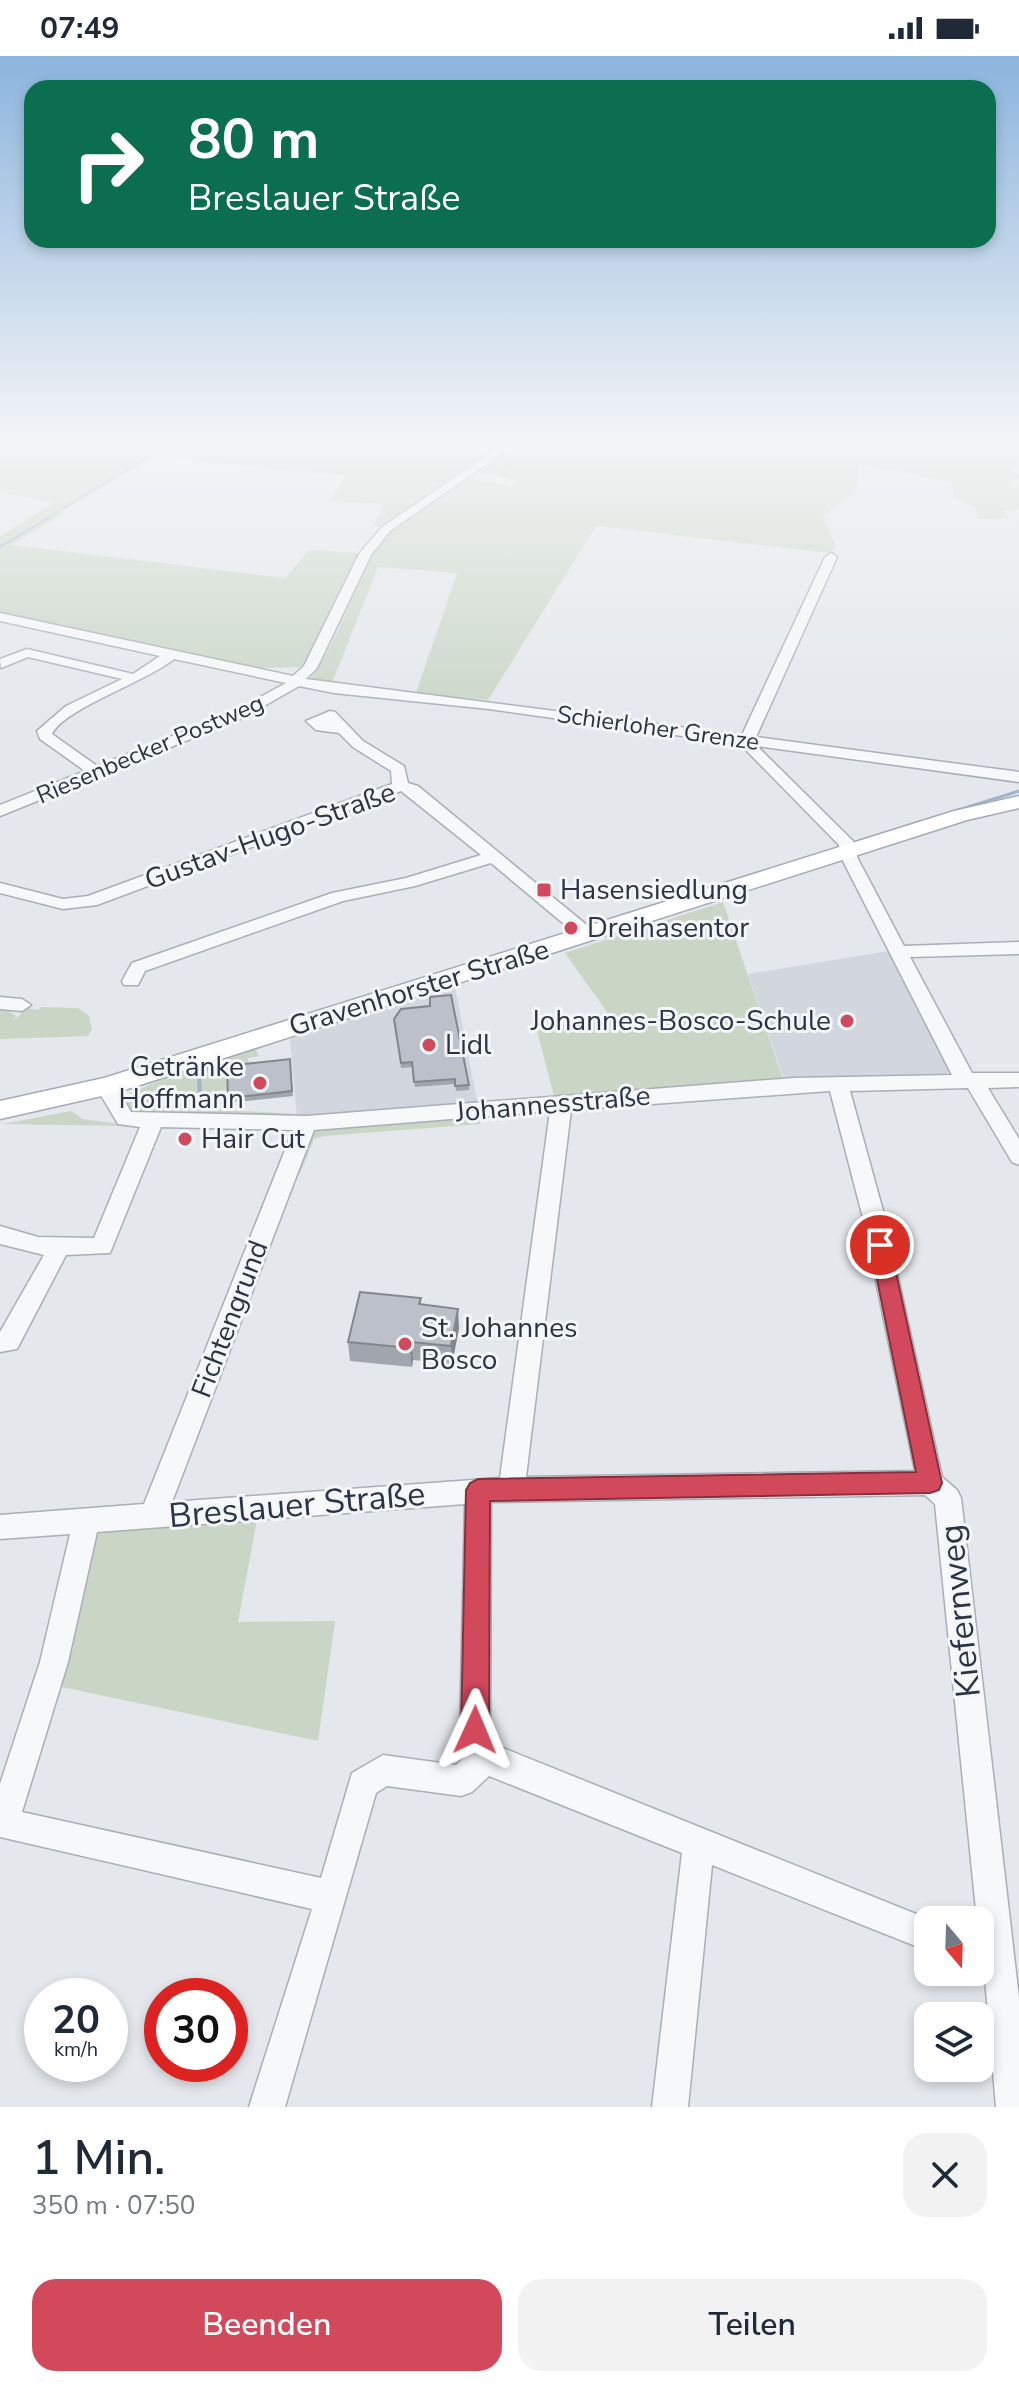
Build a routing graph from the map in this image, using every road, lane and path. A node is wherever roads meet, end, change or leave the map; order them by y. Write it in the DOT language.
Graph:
graph roads {
  1 [pos="380,536"];
  2 [pos="831,557"];
  3 [pos="0,617"];
  4 [pos="172,653"];
  5 [pos="1,664"];
  6 [pos="134,678"];
  7 [pos="297,681"];
  8 [pos="343,729"];
  9 [pos="747,740"];
  10 [pos="94,771"];
  11 [pos="1019,777"];
  12 [pos="400,786"];
  13 [pos="1019,802"];
  14 [pos="0,811"];
  15 [pos="848,851"];
  16 [pos="495,856"];
  17 [pos="0,888"];
  18 [pos="588,935"];
  19 [pos="1019,948"];
  20 [pos="901,952"];
  21 [pos="131,981"];
  22 [pos="0,1003"];
  23 [pos="22,1005"];
  24 [pos="969,1080"];
  25 [pos="1019,1080"];
  26 [pos="838,1084"];
  27 [pos="106,1087"];
  28 [pos="561,1105"];
  29 [pos="0,1110"];
  30 [pos="153,1121"];
  31 [pos="306,1123"];
  32 [pos="1019,1157"];
  33 [pos="0,1235"];
  34 [pos="60,1246"];
  35 [pos="0,1342"];
  36 [pos="930,1483"];
  37 [pos="512,1489"];
  38 [pos="478,1490"];
  39 [pos="153,1516"];
  40 [pos="86,1522"];
  41 [pos="0,1527"];
  42 [pos="487,1757"];
  43 [pos="699,1842"];
  44 [pos="332,1897"];
  45 [pos="984,1906"];
  46 [pos="914,1929"];
  47 [pos="994,1986"];
  48 [pos="267,2107"];
  49 [pos="670,2107"];
  50 [pos="1014,2107"];
  1 -- 7 [label="street, Riesenbecker Postweg"];
  2 -- 9 [label="street"];
  3 -- 4 [label="street, Schierloher Grenze"];
  4 -- 6 [label="street"];
  4 -- 7 [label="street, Schierloher Grenze"];
  5 -- 6 [label="street"];
  6 -- 10 [label="street"];
  7 -- 9 [label="street, Schierloher Grenze"];
  7 -- 10 [label="street, Riesenbecker Postweg"];
  8 -- 12 [label="street"];
  9 -- 11 [label="street, Schierloher Grenze"];
  9 -- 15 [label="street"];
  10 -- 14 [label="street, Riesenbecker Postweg"];
  12 -- 16 [label="street, Gustav-Hugo-Straße"];
  12 -- 17 [label="street, Gustav-Hugo-Straße"];
  13 -- 15 [label="main road, Gravenhorster Straße"];
  15 -- 18 [label="main road, Gravenhorster Straße"];
  15 -- 20 [label="street"];
  16 -- 18 [label="street, Gustav-Hugo-Straße"];
  16 -- 21 [label="street"];
  18 -- 27 [label="main road, Gravenhorster Straße"];
  19 -- 20 [label="street"];
  20 -- 24 [label="street"];
  22 -- 23 [label="street"];
  24 -- 25 [label="street, Johannesstraße"];
  24 -- 26 [label="street, Johannesstraße"];
  24 -- 32 [label="street"];
  26 -- 28 [label="street, Johannesstraße"];
  26 -- 36 [label="street, Kiefernweg"];
  27 -- 29 [label="main road, Gravenhorster Straße"];
  27 -- 30 [label="street, Johannesstraße"];
  28 -- 31 [label="street, Johannesstraße"];
  28 -- 37 [label="street"];
  30 -- 31 [label="street, Johannesstraße"];
  30 -- 34 [label="street"];
  31 -- 39 [label="street, Fichtengrund"];
  33 -- 34 [label="street"];
  34 -- 35 [label="street"];
  36 -- 37 [label="street, Breslauer Straße"];
  36 -- 45 [label="street, Kiefernweg"];
  37 -- 38 [label="street, Breslauer Straße"];
  38 -- 39 [label="street, Breslauer Straße"];
  38 -- 42 [label="street"];
  39 -- 40 [label="street, Breslauer Straße"];
  40 -- 41 [label="street, Breslauer Straße"];
  40 -- 44 [label="street"];
  42 -- 43 [label="street"];
  42 -- 44 [label="street"];
  43 -- 46 [label="street"];
  43 -- 49 [label="street"];
  44 -- 48 [label="street"];
  47 -- 50 [label="street, Kiefernweg"];
}
